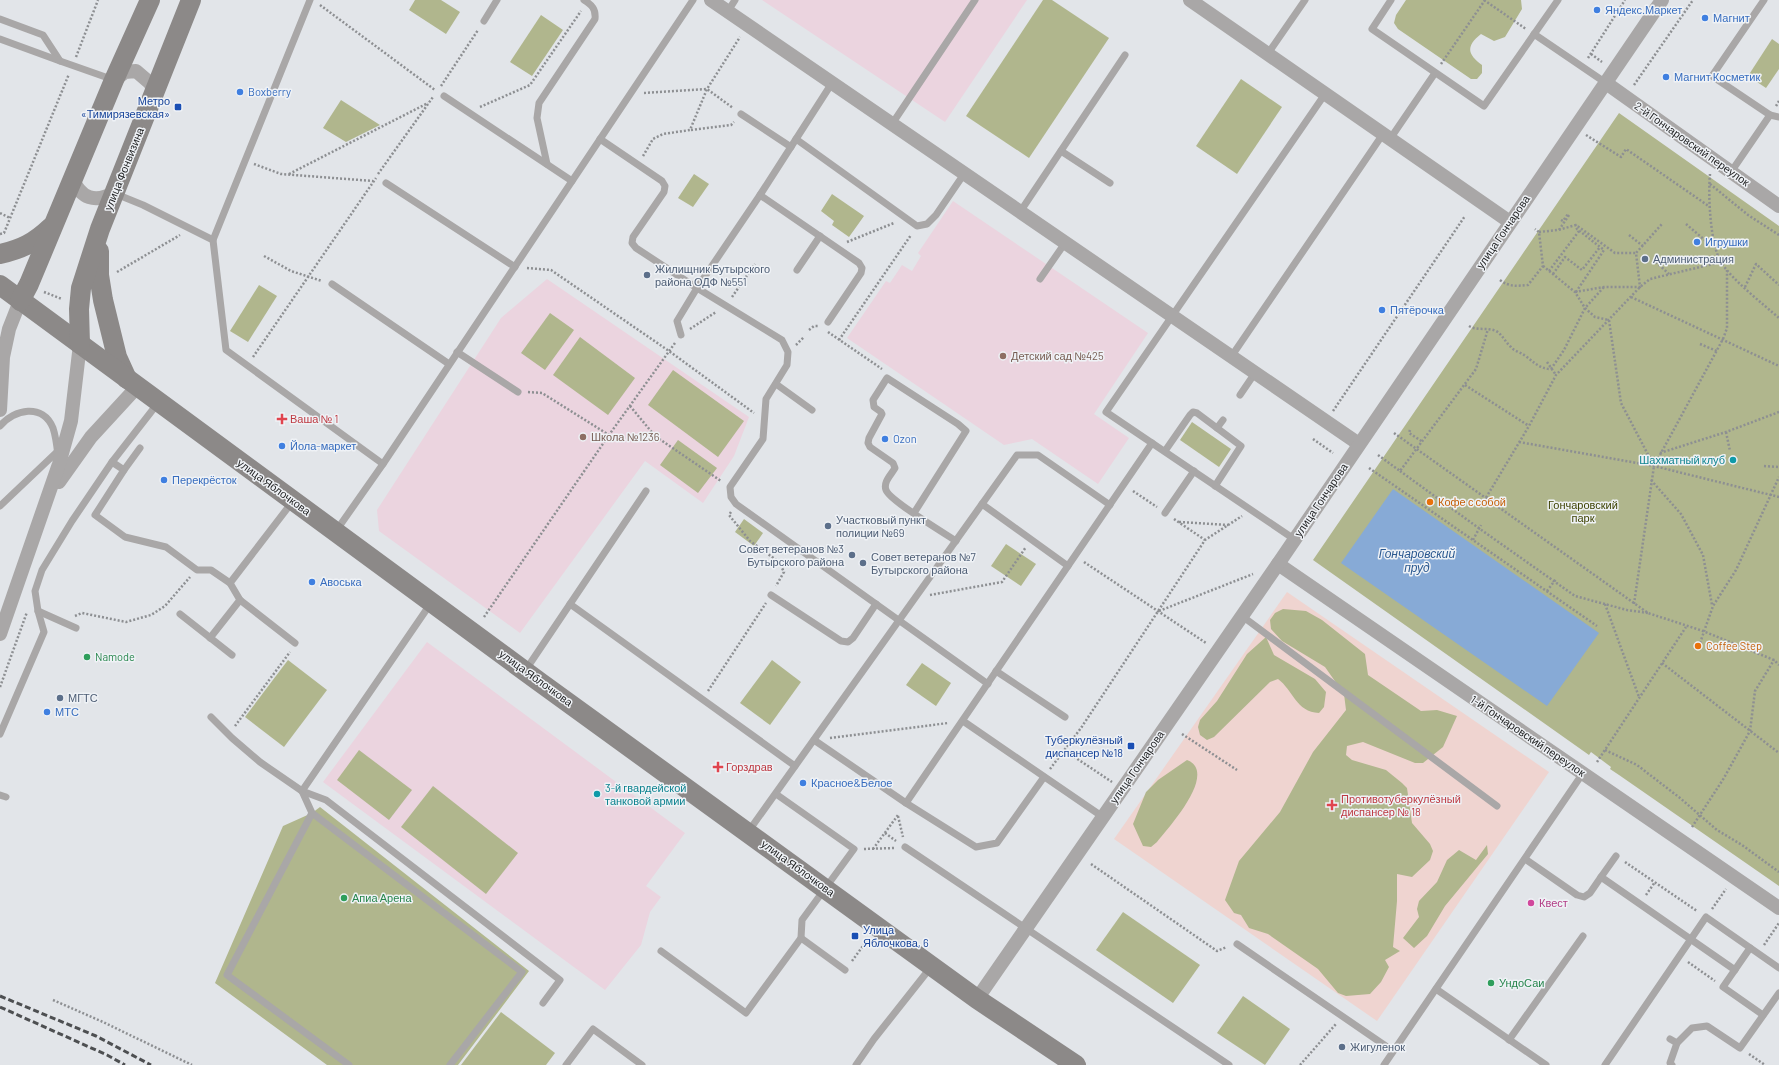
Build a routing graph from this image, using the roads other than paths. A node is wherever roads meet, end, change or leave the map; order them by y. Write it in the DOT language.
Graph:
graph roads {
  1 [pos="150,0"];
  2 [pos="191,0"];
  3 [pos="310,0"];
  4 [pos="497,0"];
  5 [pos="693,0"];
  6 [pos="711,0"];
  7 [pos="975,0"];
  8 [pos="1190,0"];
  9 [pos="1305,0"];
  10 [pos="1391,0"];
  11 [pos="1558,0"];
  12 [pos="1662,0"];
  13 [pos="1764,0"];
  14 [pos="585,1"];
  15 [pos="731,6"];
  16 [pos="0,19"];
  17 [pos="484,21"];
  18 [pos="1534,34"];
  19 [pos="0,39"];
  20 [pos="1126,55"];
  21 [pos="1267,55"];
  22 [pos="60,60"];
  23 [pos="1435,73"];
  24 [pos="114,80"];
  25 [pos="832,83"];
  26 [pos="1606,83"];
  27 [pos="155,92"];
  28 [pos="1325,94"];
  29 [pos="444,96"];
  30 [pos="741,114"];
  31 [pos="1770,115"];
  32 [pos="1779,117"];
  33 [pos="892,124"];
  34 [pos="1387,136"];
  35 [pos="600,139"];
  36 [pos="796,139"];
  37 [pos="791,147"];
  38 [pos="1061,151"];
  39 [pos="547,164"];
  40 [pos="1731,172"];
  41 [pos="964,174"];
  42 [pos="72,178"];
  43 [pos="572,181"];
  44 [pos="386,183"];
  45 [pos="1110,183"];
  46 [pos="114,193"];
  47 [pos="760,195"];
  48 [pos="1779,206"];
  49 [pos="1020,212"];
  50 [pos="1510,222"];
  51 [pos="52,226"];
  52 [pos="100,229"];
  53 [pos="820,236"];
  54 [pos="213,240"];
  55 [pos="1064,243"];
  56 [pos="0,254"];
  57 [pos="515,267"];
  58 [pos="796,270"];
  59 [pos="1040,279"];
  60 [pos="332,284"];
  61 [pos="0,285"];
  62 [pos="697,288"];
  63 [pos="20,301"];
  64 [pos="1171,317"];
  65 [pos="828,322"];
  66 [pos="681,335"];
  67 [pos="80,344"];
  68 [pos="457,352"];
  69 [pos="1231,357"];
  70 [pos="450,364"];
  71 [pos="1255,374"];
  72 [pos="133,384"];
  73 [pos="776,384"];
  74 [pos="518,392"];
  75 [pos="1240,395"];
  76 [pos="158,403"];
  77 [pos="0,410"];
  78 [pos="812,410"];
  79 [pos="1223,420"];
  80 [pos="0,426"];
  81 [pos="1217,428"];
  82 [pos="1152,443"];
  83 [pos="1359,444"];
  84 [pos="140,448"];
  85 [pos="1165,451"];
  86 [pos="58,458"];
  87 [pos="112,462"];
  88 [pos="382,464"];
  89 [pos="124,470"];
  90 [pos="1194,471"];
  91 [pos="1215,486"];
  92 [pos="646,491"];
  93 [pos="293,501"];
  94 [pos="982,504"];
  95 [pos="45,505"];
  96 [pos="1110,505"];
  97 [pos="0,506"];
  98 [pos="914,513"];
  99 [pos="1165,513"];
  100 [pos="335,532"];
  101 [pos="1294,540"];
  102 [pos="956,541"];
  103 [pos="1278,564"];
  104 [pos="1068,566"];
  105 [pos="230,583"];
  106 [pos="771,595"];
  107 [pos="240,600"];
  108 [pos="432,602"];
  109 [pos="570,604"];
  110 [pos="876,604"];
  111 [pos="38,611"];
  112 [pos="180,614"];
  113 [pos="1242,616"];
  114 [pos="899,620"];
  115 [pos="73,626"];
  116 [pos="0,634"];
  117 [pos="210,638"];
  118 [pos="295,643"];
  119 [pos="232,655"];
  120 [pos="525,671"];
  121 [pos="996,671"];
  122 [pos="988,684"];
  123 [pos="211,717"];
  124 [pos="1065,717"];
  125 [pos="962,721"];
  126 [pos="0,734"];
  127 [pos="814,740"];
  128 [pos="795,766"];
  129 [pos="1583,773"];
  130 [pos="1044,777"];
  131 [pos="302,791"];
  132 [pos="776,794"];
  133 [pos="906,803"];
  134 [pos="1497,806"];
  135 [pos="312,813"];
  136 [pos="1103,817"];
  137 [pos="748,832"];
  138 [pos="905,847"];
  139 [pos="1616,856"];
  140 [pos="1524,859"];
  141 [pos="1601,877"];
  142 [pos="826,888"];
  143 [pos="1779,908"];
  144 [pos="1026,929"];
  145 [pos="1583,936"];
  146 [pos="801,938"];
  147 [pos="1691,939"];
  148 [pos="1237,944"];
  149 [pos="1750,948"];
  150 [pos="661,950"];
  151 [pos="932,966"];
  152 [pos="1779,968"];
  153 [pos="845,970"];
  154 [pos="1735,970"];
  155 [pos="1436,989"];
  156 [pos="1779,993"];
  157 [pos="977,999"];
  158 [pos="543,1003"];
  159 [pos="1763,1015"];
  160 [pos="1670,1039"];
  161 [pos="1509,1040"];
  162 [pos="1677,1043"];
  163 [pos="1393,1051"];
  164 [pos="349,1065"];
  165 [pos="450,1065"];
  166 [pos="566,1065"];
  167 [pos="642,1065"];
  168 [pos="856,1065"];
  169 [pos="1076,1065"];
  170 [pos="1229,1065"];
  171 [pos="1384,1065"];
  172 [pos="1546,1065"];
  173 [pos="1605,1065"];
  174 [pos="1672,1065"];
  1 -- 24 [label="street"];
  2 -- 27 [label="street, улица Фонвизина"];
  3 -- 54 [label="lane"];
  4 -- 17 [label="lane"];
  5 -- 35 [label="lane"];
  6 -- 15 [label="street"];
  7 -- 33 [label="lane"];
  8 -- 21 [label="street"];
  9 -- 21 [label="lane"];
  10 -- 23 [label="lane"];
  11 -- 18 [label="lane"];
  12 -- 26 [label="street, улица Гончарова"];
  13 -- 31 [label="lane"];
  14 -- 39 [label="lane"];
  15 -- 25 [label="street"];
  16 -- 22 [label="lane"];
  18 -- 23 [label="lane"];
  18 -- 26 [label="lane"];
  19 -- 22 [label="lane"];
  20 -- 38 [label="lane"];
  21 -- 28 [label="street"];
  22 -- 24 [label="lane"];
  23 -- 34 [label="lane"];
  24 -- 27 [label="street"];
  24 -- 42 [label="street"];
  25 -- 33 [label="street"];
  25 -- 36 [label="lane"];
  26 -- 40 [label="street, 2-й Гончаровский переулок"];
  26 -- 50 [label="street, улица Гончарова"];
  27 -- 46 [label="street, улица Фонвизина"];
  28 -- 34 [label="street"];
  28 -- 64 [label="lane"];
  29 -- 39 [label="lane"];
  30 -- 37 [label="lane"];
  31 -- 32 [label="lane"];
  31 -- 40 [label="lane"];
  33 -- 41 [label="street"];
  34 -- 50 [label="street"];
  34 -- 69 [label="lane"];
  35 -- 43 [label="lane"];
  35 -- 62 [label="lane"];
  36 -- 37 [label="lane"];
  36 -- 41 [label="lane"];
  37 -- 47 [label="lane"];
  38 -- 45 [label="lane"];
  38 -- 49 [label="lane"];
  39 -- 43 [label="lane"];
  40 -- 48 [label="street, 2-й Гончаровский переулок"];
  41 -- 49 [label="street"];
  42 -- 46 [label="street"];
  42 -- 51 [label="street"];
  43 -- 57 [label="lane"];
  44 -- 57 [label="lane"];
  46 -- 52 [label="street, улица Фонвизина"];
  46 -- 54 [label="lane"];
  47 -- 53 [label="lane"];
  47 -- 62 [label="lane"];
  49 -- 55 [label="street"];
  50 -- 83 [label="street, улица Гончарова"];
  51 -- 56 [label="street"];
  51 -- 63 [label="street"];
  52 -- 67 [label="street, улица Фонвизина"];
  52 -- 72 [label="street"];
  53 -- 58 [label="lane"];
  53 -- 65 [label="lane"];
  54 -- 88 [label="lane"];
  55 -- 59 [label="lane"];
  55 -- 64 [label="street"];
  57 -- 68 [label="lane"];
  60 -- 70 [label="lane"];
  61 -- 63 [label="street, улица Яблочкова"];
  62 -- 66 [label="lane"];
  62 -- 73 [label="lane"];
  63 -- 67 [label="street, улица Яблочкова"];
  63 -- 77 [label="street"];
  64 -- 69 [label="street"];
  64 -- 82 [label="lane"];
  67 -- 72 [label="street, улица Яблочкова"];
  67 -- 86 [label="street"];
  68 -- 70 [label="lane"];
  68 -- 74 [label="lane"];
  69 -- 71 [label="street"];
  70 -- 88 [label="lane"];
  71 -- 75 [label="lane"];
  71 -- 83 [label="street"];
  72 -- 76 [label="street, улица Яблочкова"];
  72 -- 95 [label="street"];
  73 -- 78 [label="lane"];
  73 -- 110 [label="lane"];
  76 -- 87 [label="lane"];
  76 -- 93 [label="street, улица Яблочкова"];
  79 -- 81 [label="lane"];
  80 -- 86 [label="lane"];
  81 -- 85 [label="lane"];
  81 -- 91 [label="lane"];
  82 -- 85 [label="lane"];
  82 -- 96 [label="lane"];
  83 -- 101 [label="street, улица Гончарова"];
  84 -- 89 [label="lane"];
  85 -- 90 [label="lane"];
  86 -- 95 [label="street"];
  86 -- 97 [label="lane"];
  87 -- 89 [label="lane"];
  87 -- 111 [label="lane"];
  88 -- 100 [label="lane"];
  89 -- 105 [label="lane"];
  90 -- 91 [label="lane"];
  90 -- 99 [label="lane"];
  91 -- 101 [label="lane"];
  92 -- 109 [label="lane"];
  93 -- 100 [label="street, улица Яблочкова"];
  93 -- 105 [label="lane"];
  94 -- 96 [label="lane"];
  94 -- 102 [label="lane"];
  94 -- 104 [label="lane"];
  95 -- 116 [label="street"];
  96 -- 104 [label="lane"];
  98 -- 98 [label="lane"];
  98 -- 102 [label="lane"];
  100 -- 108 [label="street, улица Яблочкова"];
  101 -- 103 [label="street, улица Гончарова"];
  102 -- 114 [label="lane"];
  103 -- 113 [label="street, улица Гончарова"];
  103 -- 129 [label="street, 1-й Гончаровский переулок"];
  104 -- 121 [label="lane"];
  105 -- 107 [label="lane"];
  106 -- 110 [label="lane"];
  107 -- 117 [label="lane"];
  107 -- 118 [label="lane"];
  108 -- 120 [label="street, улица Яблочкова"];
  108 -- 131 [label="lane"];
  109 -- 120 [label="lane"];
  109 -- 128 [label="lane"];
  110 -- 114 [label="lane"];
  111 -- 115 [label="lane"];
  111 -- 126 [label="lane"];
  112 -- 117 [label="lane"];
  113 -- 134 [label="lane"];
  113 -- 136 [label="street, улица Гончарова"];
  114 -- 122 [label="lane"];
  114 -- 127 [label="lane"];
  117 -- 119 [label="lane"];
  120 -- 137 [label="street, улица Яблочкова"];
  121 -- 122 [label="lane"];
  121 -- 124 [label="lane"];
  122 -- 125 [label="lane"];
  123 -- 131 [label="lane"];
  125 -- 130 [label="lane"];
  125 -- 133 [label="lane"];
  127 -- 128 [label="lane"];
  127 -- 133 [label="lane"];
  128 -- 132 [label="lane"];
  129 -- 140 [label="lane"];
  129 -- 143 [label="street, 1-й Гончаровский переулок"];
  130 -- 133 [label="lane"];
  130 -- 136 [label="lane"];
  131 -- 135 [label="lane"];
  131 -- 158 [label="lane"];
  132 -- 137 [label="lane"];
  132 -- 142 [label="lane"];
  135 -- 164 [label="lane"];
  135 -- 165 [label="lane"];
  136 -- 144 [label="street, улица Гончарова"];
  137 -- 142 [label="street, улица Яблочкова"];
  138 -- 144 [label="lane"];
  139 -- 141 [label="lane"];
  140 -- 141 [label="lane"];
  140 -- 155 [label="lane"];
  141 -- 147 [label="lane"];
  142 -- 146 [label="lane"];
  142 -- 151 [label="street, улица Яблочкова"];
  144 -- 157 [label="street, улица Гончарова"];
  144 -- 170 [label="lane"];
  145 -- 161 [label="lane"];
  146 -- 150 [label="lane"];
  146 -- 153 [label="lane"];
  147 -- 149 [label="lane"];
  147 -- 154 [label="lane"];
  147 -- 173 [label="lane"];
  148 -- 163 [label="lane"];
  149 -- 152 [label="lane"];
  149 -- 154 [label="lane"];
  151 -- 157 [label="street, улица Яблочкова"];
  151 -- 168 [label="lane"];
  154 -- 159 [label="lane"];
  155 -- 161 [label="lane"];
  155 -- 163 [label="lane"];
  156 -- 159 [label="lane"];
  157 -- 169 [label="street, улица Яблочкова"];
  159 -- 162 [label="lane"];
  160 -- 162 [label="lane"];
  161 -- 172 [label="lane"];
  162 -- 174 [label="lane"];
  163 -- 171 [label="lane"];
  166 -- 167 [label="lane"];
}
